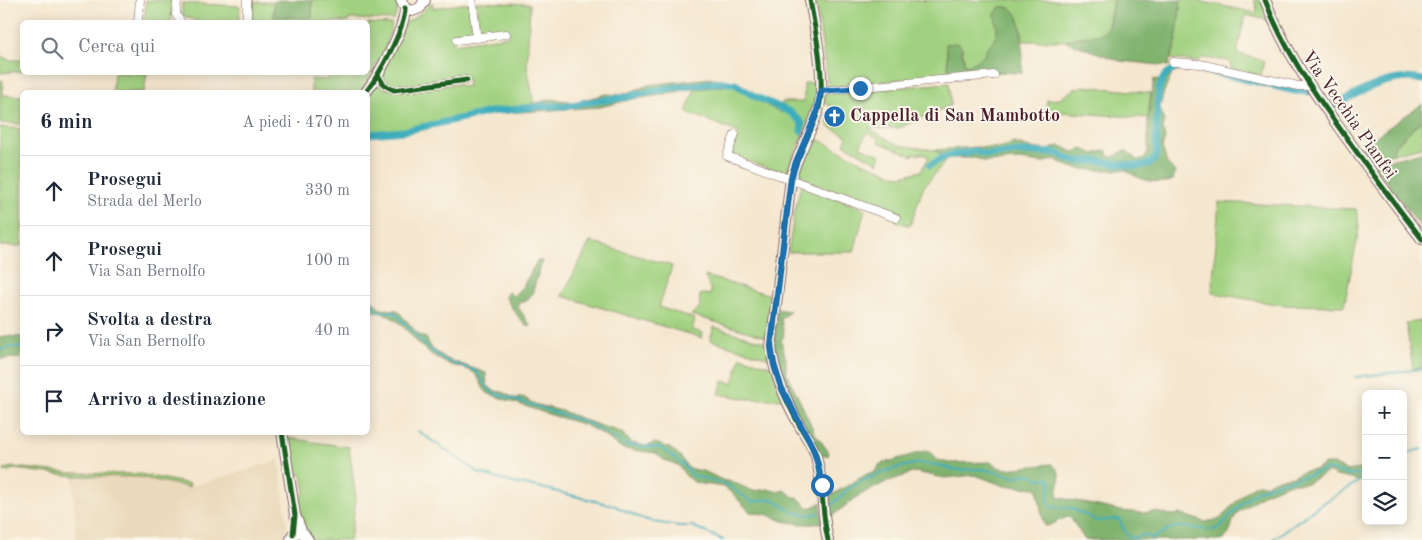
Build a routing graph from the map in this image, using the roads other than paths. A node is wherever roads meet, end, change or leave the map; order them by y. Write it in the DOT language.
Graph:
graph roads {
  1 [pos="140,0"];
  2 [pos="177,0"];
  3 [pos="248,0"];
  4 [pos="425,0"];
  5 [pos="472,0"];
  6 [pos="810,0"];
  7 [pos="1265,0"];
  8 [pos="406,6"];
  9 [pos="138,20"];
  10 [pos="179,20"];
  11 [pos="247,20"];
  12 [pos="506,34"];
  13 [pos="477,38"];
  14 [pos="457,40"];
  15 [pos="1173,62"];
  16 [pos="378,75"];
  17 [pos="994,75"];
  18 [pos="468,80"];
  19 [pos="1309,86"];
  20 [pos="367,90"];
  21 [pos="821,91"];
  22 [pos="735,134"];
  23 [pos="791,178"];
  24 [pos="896,218"];
  25 [pos="1422,239"];
  26 [pos="282,435"];
  27 [pos="298,537"];
  28 [pos="828,540"];
  1 -- 9 [label="street"];
  2 -- 10 [label="street"];
  3 -- 11 [label="street"];
  4 -- 8 [label="street"];
  5 -- 13 [label="street"];
  6 -- 21 [label="street"];
  7 -- 19 [label="street, Via Vecchia Pianfei"];
  8 -- 16 [label="street"];
  12 -- 13 [label="street"];
  13 -- 14 [label="street"];
  15 -- 19 [label="street"];
  16 -- 18 [label="street"];
  16 -- 20 [label="street"];
  17 -- 21 [label="street"];
  19 -- 25 [label="street, Via Vecchia Pianfei"];
  21 -- 23 [label="street"];
  22 -- 23 [label="street"];
  23 -- 24 [label="street"];
  23 -- 28 [label="street"];
  26 -- 27 [label="street"];
}
